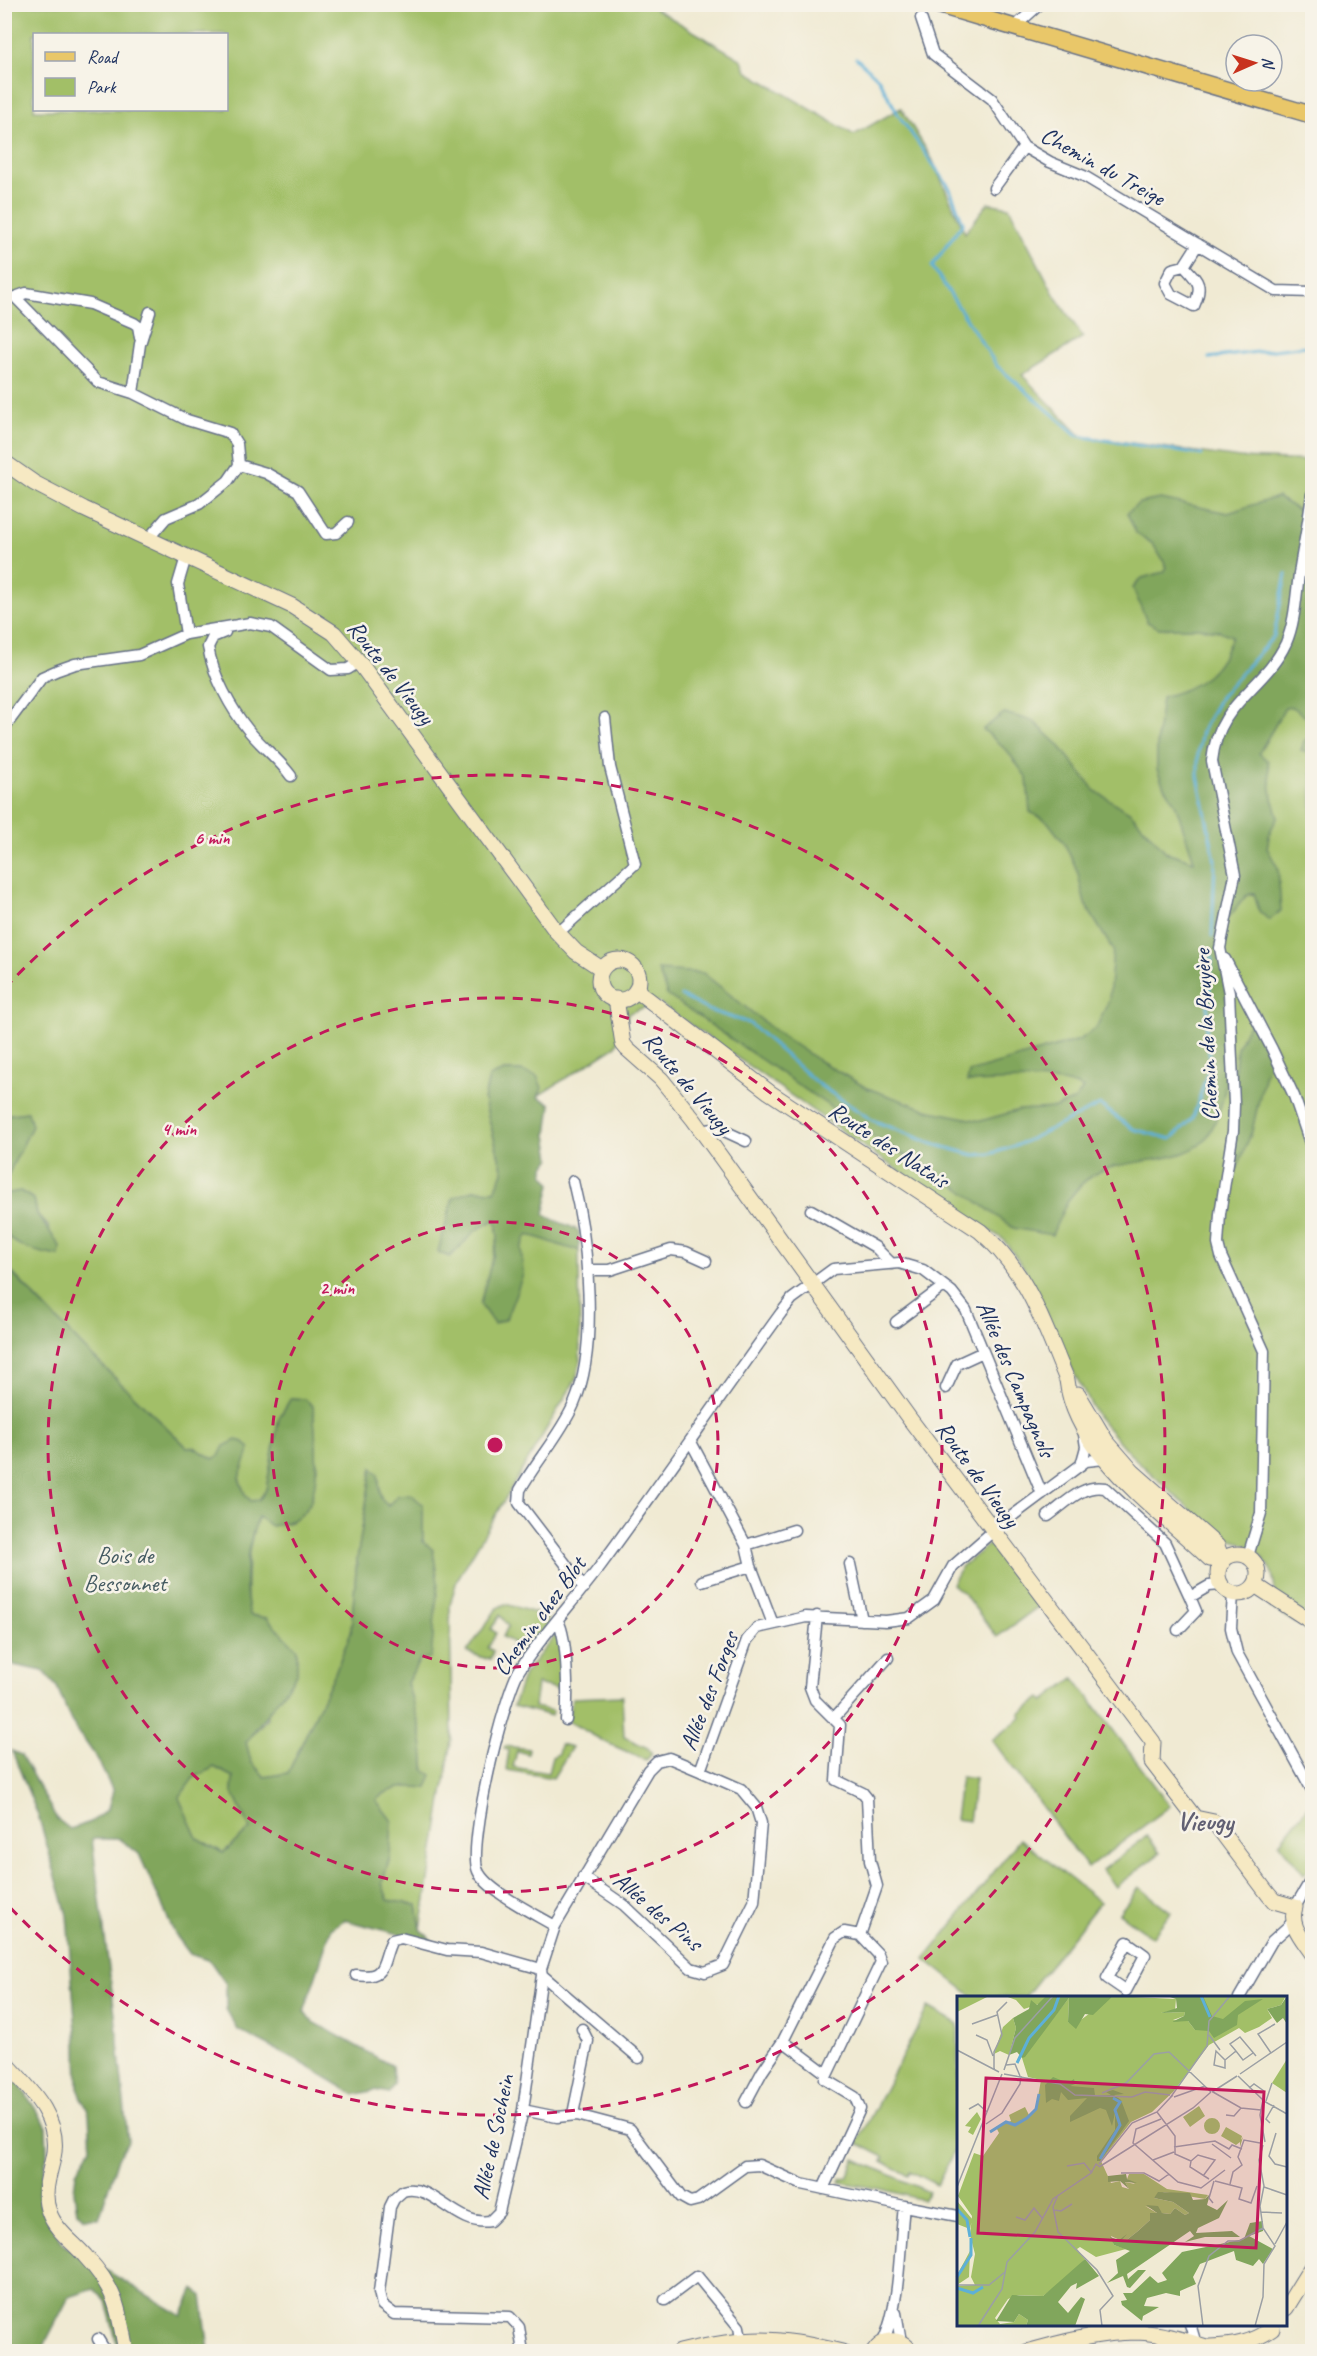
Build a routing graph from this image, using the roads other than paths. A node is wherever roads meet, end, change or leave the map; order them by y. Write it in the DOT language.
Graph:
graph roads {
  1 [pos="935,4"];
  2 [pos="966,4"];
  3 [pos="1039,6"];
  4 [pos="921,18"];
  5 [pos="1020,22"];
  6 [pos="1038,27"];
  7 [pos="1312,105"];
  8 [pos="1312,115"];
  9 [pos="1024,147"];
  10 [pos="994,188"];
  11 [pos="1198,244"];
  12 [pos="1184,266"];
  13 [pos="1312,292"];
  14 [pos="150,312"];
  15 [pos="140,344"];
  16 [pos="133,393"];
  17 [pos="4,462"];
  18 [pos="239,465"];
  19 [pos="1312,494"];
  20 [pos="348,522"];
  21 [pos="148,539"];
  22 [pos="186,557"];
  23 [pos="260,624"];
  24 [pos="186,634"];
  25 [pos="359,662"];
  26 [pos="605,718"];
  27 [pos="4,728"];
  28 [pos="291,776"];
  29 [pos="558,933"];
  30 [pos="1220,948"];
  31 [pos="602,969"];
  32 [pos="636,990"];
  33 [pos="616,999"];
  34 [pos="702,1131"];
  35 [pos="746,1141"];
  36 [pos="1312,1149"];
  37 [pos="573,1181"];
  38 [pos="812,1210"];
  39 [pos="706,1262"];
  40 [pos="892,1264"];
  41 [pos="588,1270"];
  42 [pos="811,1285"];
  43 [pos="944,1286"];
  44 [pos="896,1322"];
  45 [pos="983,1352"];
  46 [pos="1066,1380"];
  47 [pos="946,1388"];
  48 [pos="1080,1421"];
  49 [pos="691,1442"];
  50 [pos="1104,1459"];
  51 [pos="1081,1465"];
  52 [pos="1133,1472"];
  53 [pos="1042,1494"];
  54 [pos="1048,1516"];
  55 [pos="794,1530"];
  56 [pos="993,1532"];
  57 [pos="746,1545"];
  58 [pos="1248,1556"];
  59 [pos="1223,1562"];
  60 [pos="850,1564"];
  61 [pos="751,1566"];
  62 [pos="702,1581"];
  63 [pos="1255,1585"];
  64 [pos="584,1588"];
  65 [pos="1227,1589"];
  66 [pos="1190,1597"];
  67 [pos="817,1616"];
  68 [pos="862,1620"];
  69 [pos="558,1621"];
  70 [pos="1312,1622"];
  71 [pos="773,1624"];
  72 [pos="1178,1630"];
  73 [pos="888,1658"];
  74 [pos="834,1718"];
  75 [pos="566,1720"];
  76 [pos="700,1771"];
  77 [pos="1312,1790"];
  78 [pos="583,1877"];
  79 [pos="1312,1878"];
  80 [pos="1294,1914"];
  81 [pos="555,1926"];
  82 [pos="860,1935"];
  83 [pos="1312,1953"];
  84 [pos="542,1972"];
  85 [pos="356,1975"];
  86 [pos="1126,1991"];
  87 [pos="1132,1996"];
  88 [pos="1240,1996"];
  89 [pos="582,2030"];
  90 [pos="783,2041"];
  91 [pos="639,2058"];
  92 [pos="4,2061"];
  93 [pos="827,2074"];
  94 [pos="746,2102"];
  95 [pos="523,2109"];
  96 [pos="573,2115"];
  97 [pos="823,2190"];
  98 [pos="904,2206"];
  99 [pos="957,2216"];
  100 [pos="1312,2266"];
  101 [pos="895,2295"];
  102 [pos="665,2300"];
  103 [pos="1287,2306"];
  104 [pos="1191,2326"];
  105 [pos="1273,2327"];
  106 [pos="1165,2330"];
  107 [pos="520,2336"];
  108 [pos="98,2338"];
  109 [pos="741,2339"];
  110 [pos="1201,2346"];
  111 [pos="906,2347"];
  112 [pos="874,2349"];
  113 [pos="1242,2349"];
  114 [pos="106,2352"];
  115 [pos="126,2352"];
  116 [pos="513,2352"];
  117 [pos="523,2352"];
  118 [pos="680,2352"];
  119 [pos="842,2352"];
  120 [pos="1027,2352"];
  1 -- 8 [label="main road"];
  2 -- 5 [label="main road"];
  3 -- 5 [label="street"];
  3 -- 6 [label="street"];
  4 -- 9 [label="street, Chemin du Treige"];
  5 -- 6 [label="main road"];
  6 -- 7 [label="main road"];
  9 -- 10 [label="street"];
  9 -- 11 [label="street, Chemin du Treige"];
  11 -- 12 [label="street"];
  11 -- 13 [label="street, Chemin du Treige"];
  14 -- 15 [label="street"];
  15 -- 16 [label="street"];
  15 -- 16 [label="street"];
  16 -- 18 [label="street"];
  17 -- 21 [label="street, Route de Vieugy"];
  18 -- 20 [label="street"];
  18 -- 21 [label="street"];
  19 -- 30 [label="street, Chemin de la Bruyère"];
  21 -- 22 [label="street, Route de Vieugy"];
  22 -- 24 [label="street"];
  22 -- 25 [label="street, Route de Vieugy"];
  23 -- 24 [label="street"];
  23 -- 25 [label="street"];
  23 -- 28 [label="street"];
  24 -- 27 [label="street"];
  25 -- 29 [label="street, Route de Vieugy"];
  26 -- 29 [label="street"];
  29 -- 31 [label="street, Route de Vieugy"];
  30 -- 36 [label="street"];
  30 -- 58 [label="street, Chemin de la Bruyère"];
  31 -- 32 [label="street"];
  31 -- 33 [label="street, Route de Vieugy"];
  32 -- 33 [label="street"];
  32 -- 46 [label="street, Route des Natais"];
  33 -- 34 [label="street, Route de Vieugy"];
  34 -- 35 [label="street"];
  34 -- 42 [label="street, Route de Vieugy"];
  37 -- 41 [label="street"];
  38 -- 40 [label="street"];
  39 -- 41 [label="street"];
  40 -- 42 [label="street, Allée des Campagnols"];
  40 -- 43 [label="street, Allée des Campagnols"];
  41 -- 64 [label="street"];
  42 -- 49 [label="street, Chemin chez Blot"];
  42 -- 56 [label="street, Route de Vieugy"];
  43 -- 44 [label="street, Allée des Campagnols"];
  43 -- 45 [label="street, Allée des Campagnols"];
  45 -- 47 [label="street"];
  45 -- 53 [label="street, Allée des Campagnols"];
  46 -- 48 [label="street, Route des Natais"];
  46 -- 52 [label="street, Route des Natais"];
  48 -- 50 [label="street, Route des Natais"];
  48 -- 51 [label="street"];
  49 -- 57 [label="street"];
  49 -- 64 [label="street, Chemin chez Blot"];
  50 -- 51 [label="street, Allée des Forges"];
  50 -- 52 [label="street"];
  50 -- 59 [label="street, Route des Natais"];
  51 -- 53 [label="street, Allée des Forges"];
  52 -- 59 [label="street, Route des Natais"];
  53 -- 56 [label="street, Allée des Forges"];
  54 -- 66 [label="street"];
  55 -- 57 [label="street"];
  56 -- 68 [label="street, Allée des Forges"];
  56 -- 80 [label="street, Route de Vieugy"];
  57 -- 61 [label="street"];
  58 -- 59 [label="street"];
  58 -- 63 [label="street"];
  59 -- 65 [label="street"];
  60 -- 68 [label="street"];
  61 -- 62 [label="street"];
  61 -- 71 [label="street"];
  63 -- 65 [label="street"];
  63 -- 70 [label="street"];
  64 -- 69 [label="street, Chemin chez Blot"];
  65 -- 66 [label="street"];
  65 -- 77 [label="street"];
  66 -- 72 [label="street"];
  67 -- 68 [label="street, Allée des Forges"];
  67 -- 71 [label="street, Allée des Forges"];
  67 -- 74 [label="street"];
  69 -- 75 [label="street"];
  69 -- 81 [label="street, Chemin chez Blot"];
  71 -- 76 [label="street, Allée des Forges"];
  73 -- 74 [label="street"];
  74 -- 82 [label="street"];
  76 -- 78 [label="street, Allée des Forges"];
  76 -- 78 [label="street, Allée des Pins"];
  78 -- 81 [label="street, Allée des Forges"];
  79 -- 80 [label="street"];
  80 -- 83 [label="street"];
  80 -- 88 [label="street"];
  81 -- 84 [label="street"];
  82 -- 90 [label="street"];
  82 -- 93 [label="street"];
  84 -- 85 [label="street"];
  84 -- 91 [label="street"];
  84 -- 95 [label="street, Allée de Sochein"];
  86 -- 87 [label="street"];
  89 -- 96 [label="street"];
  90 -- 93 [label="street"];
  90 -- 94 [label="street"];
  92 -- 115 [label="street"];
  93 -- 97 [label="street"];
  95 -- 96 [label="street"];
  95 -- 107 [label="street, Allée de Sochein"];
  96 -- 97 [label="street"];
  97 -- 98 [label="street"];
  98 -- 99 [label="street"];
  98 -- 101 [label="street"];
  100 -- 103 [label="street"];
  101 -- 111 [label="street"];
  101 -- 112 [label="street"];
  102 -- 109 [label="street"];
  104 -- 110 [label="street"];
  105 -- 113 [label="street"];
  106 -- 110 [label="street"];
  106 -- 120 [label="street"];
  107 -- 116 [label="street"];
  107 -- 117 [label="street, Allée de Sochein"];
  108 -- 114 [label="street"];
  109 -- 118 [label="street"];
  109 -- 119 [label="street"];
  110 -- 113 [label="street"];
  111 -- 112 [label="street"];
}
